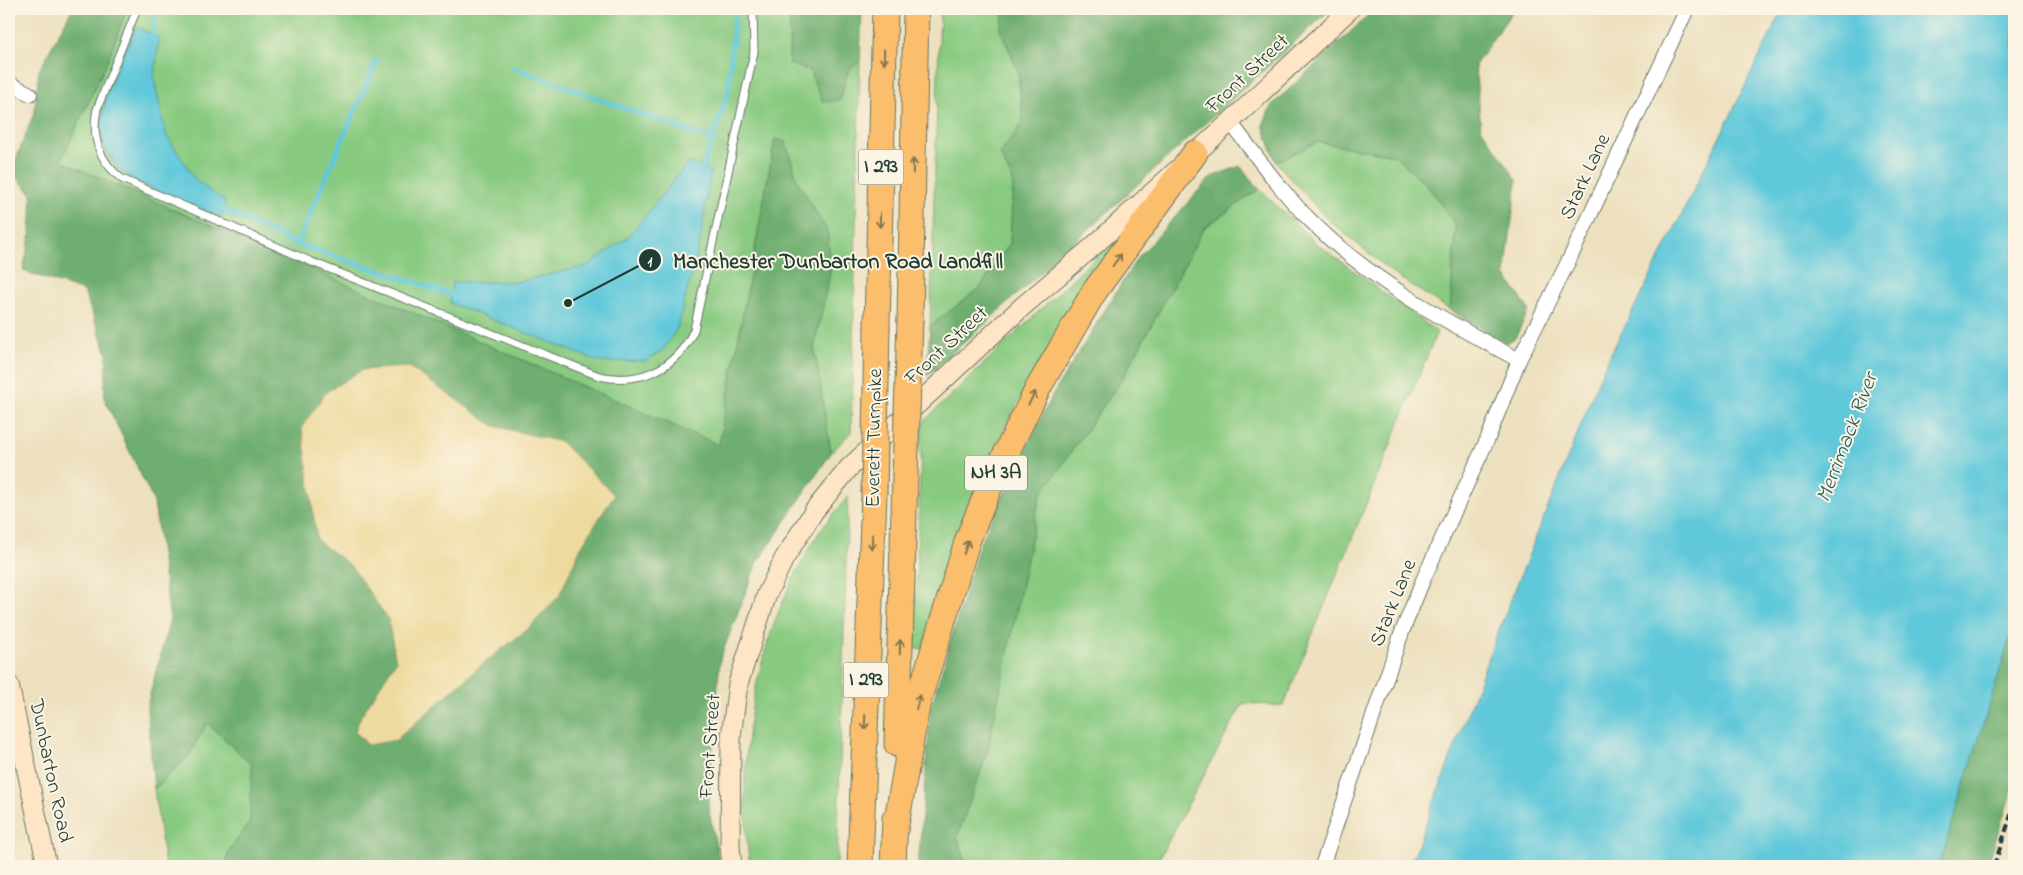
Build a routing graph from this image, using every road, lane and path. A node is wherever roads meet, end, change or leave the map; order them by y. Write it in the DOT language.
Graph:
graph roads {
  1 [pos="137,9"];
  2 [pos="753,9"];
  3 [pos="885,9"];
  4 [pos="916,9"];
  5 [pos="1350,9"];
  6 [pos="1687,9"];
  7 [pos="9,83"];
  8 [pos="30,94"];
  9 [pos="1230,122"];
  10 [pos="1195,153"];
  11 [pos="1519,360"];
  12 [pos="9,685"];
  13 [pos="894,836"];
  14 [pos="47,866"];
  15 [pos="732,866"];
  16 [pos="860,866"];
  17 [pos="892,866"];
  18 [pos="1322,866"];
  1 -- 2 [label="lane"];
  3 -- 16 [label="highway, Everett Turnpike / I 293, one-way, bridge"];
  13 -- 4 [label="highway, Everett Turnpike / I 293, one-way, bridge"];
  5 -- 9 [label="main road, Front Street / NH 3A"];
  6 -- 11 [label="street, Stark Lane"];
  7 -- 8 [label="street"];
  9 -- 10 [label="main road, Front Street / NH 3A"];
  9 -- 11 [label="street"];
  13 -- 10 [label="highway, NH 3A, one-way"];
  10 -- 15 [label="main road, Front Street / NH 3A"];
  11 -- 18 [label="street, Stark Lane"];
  12 -- 14 [label="main road, Dunbarton Road"];
  13 -- 17 [label="highway, Everett Turnpike / I 293"];
}
